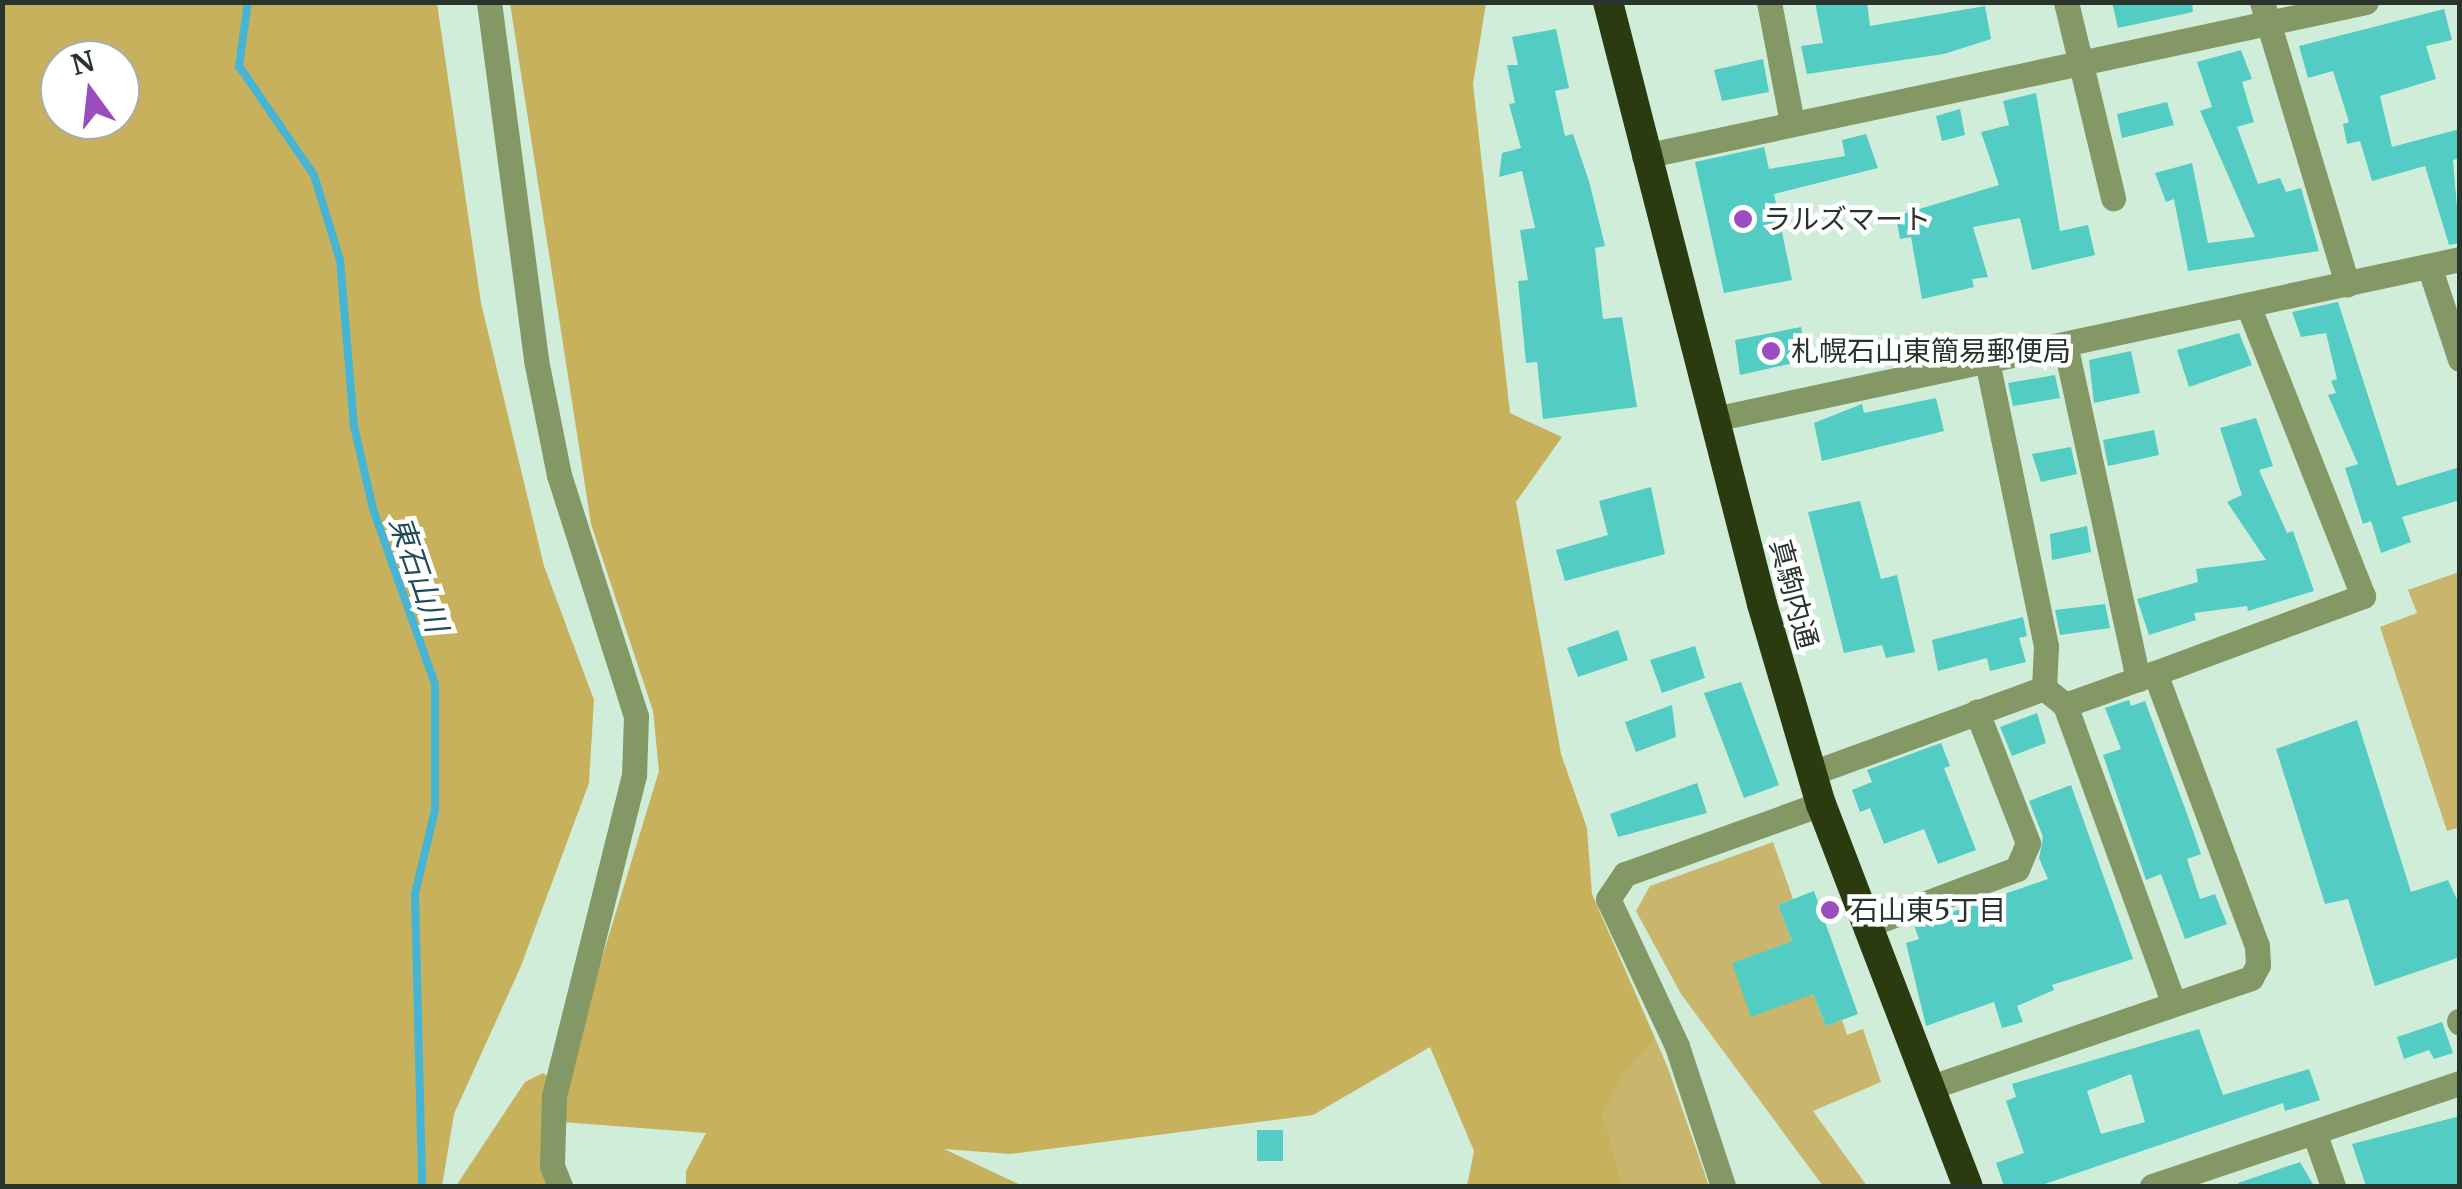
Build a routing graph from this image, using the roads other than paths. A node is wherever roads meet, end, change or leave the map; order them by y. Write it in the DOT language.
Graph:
graph roads {
  1 [pos="489,2"];
  2 [pos="1608,2"];
  3 [pos="1769,2"];
  4 [pos="2066,2"];
  5 [pos="2366,2"];
  6 [pos="2263,13"];
  7 [pos="2076,64"];
  8 [pos="1792,123"];
  9 [pos="1644,156"];
  10 [pos="2113,198"];
  11 [pos="2460,260"];
  12 [pos="2429,266"];
  13 [pos="2347,284"];
  14 [pos="2248,306"];
  15 [pos="2066,344"];
  16 [pos="2460,360"];
  17 [pos="1987,361"];
  18 [pos="1714,420"];
  19 [pos="2147,676"];
  20 [pos="2044,688"];
  21 [pos="2065,705"];
  22 [pos="1977,712"];
  23 [pos="1812,773"];
  24 [pos="1821,804"];
  25 [pos="1865,926"];
  26 [pos="2174,1004"];
  27 [pos="2460,1083"];
  28 [pos="1931,1087"];
  29 [pos="2314,1132"];
  30 [pos="556,1176"];
  31 [pos="1723,1186"];
  32 [pos="1968,1186"];
  33 [pos="2152,1186"];
  34 [pos="2333,1186"];
  1 -- 30 [label="street"];
  2 -- 9 [label="highway, 真駒内通"];
  3 -- 8 [label="street"];
  4 -- 7 [label="street"];
  5 -- 6 [label="street"];
  6 -- 7 [label="street"];
  6 -- 13 [label="street"];
  7 -- 8 [label="street"];
  7 -- 10 [label="street"];
  8 -- 9 [label="street"];
  9 -- 18 [label="highway, 真駒内通"];
  11 -- 12 [label="street"];
  12 -- 13 [label="street"];
  12 -- 16 [label="street"];
  13 -- 14 [label="street"];
  14 -- 15 [label="street"];
  14 -- 19 [label="street"];
  15 -- 17 [label="street"];
  15 -- 19 [label="street"];
  17 -- 18 [label="street"];
  17 -- 20 [label="street"];
  18 -- 23 [label="highway, 真駒内通"];
  19 -- 21 [label="street"];
  19 -- 26 [label="street"];
  20 -- 21 [label="street"];
  20 -- 22 [label="street"];
  21 -- 26 [label="street"];
  22 -- 23 [label="street"];
  22 -- 25 [label="street"];
  23 -- 24 [label="highway, 真駒内通"];
  24 -- 25 [label="highway, 真駒内通"];
  24 -- 31 [label="street"];
  25 -- 28 [label="highway, 真駒内通"];
  26 -- 28 [label="street"];
  27 -- 29 [label="street"];
  28 -- 32 [label="highway, 真駒内通"];
  29 -- 33 [label="street"];
  29 -- 34 [label="street"];
}
